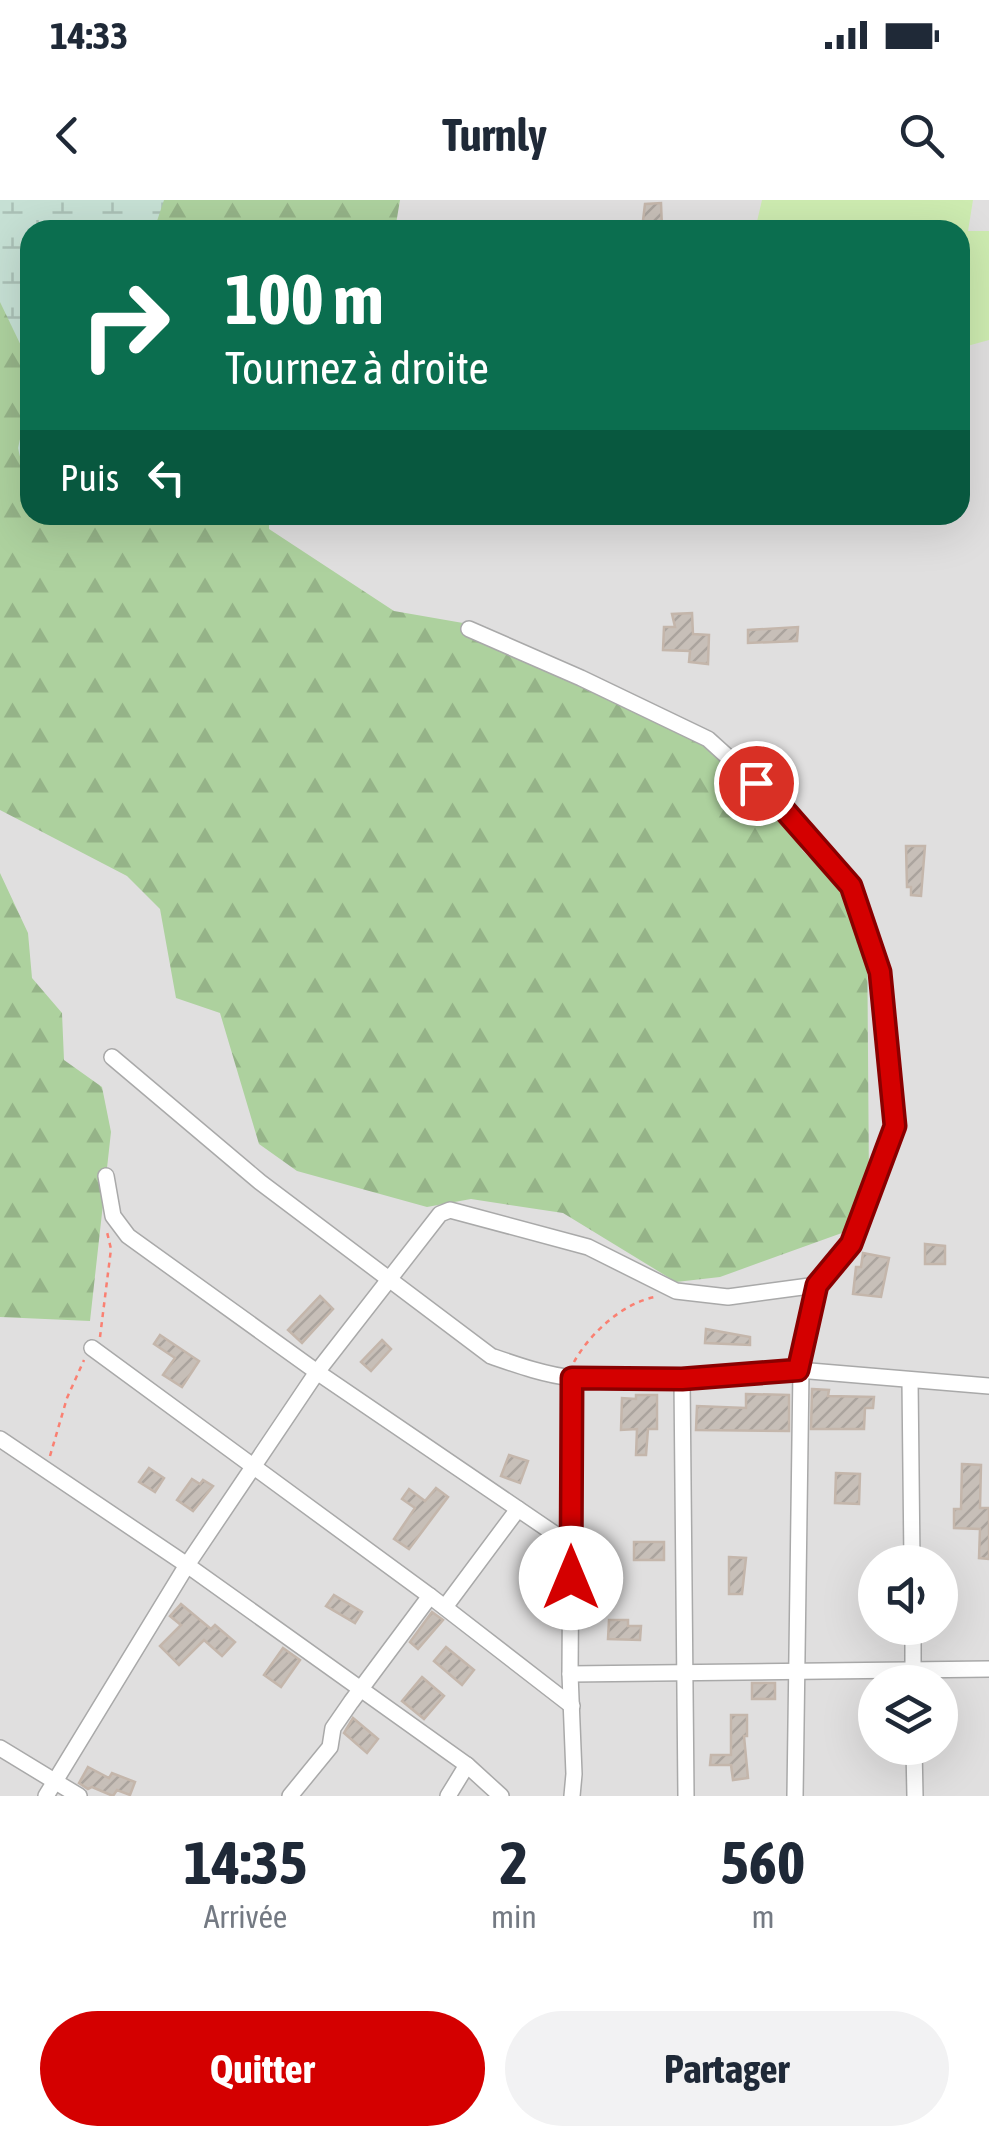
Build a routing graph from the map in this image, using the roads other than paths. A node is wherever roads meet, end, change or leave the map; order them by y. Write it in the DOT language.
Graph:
graph roads {
  1 [pos="469,629"];
  2 [pos="112,1057"];
  3 [pos="106,1176"];
  4 [pos="387,1279"];
  5 [pos="817,1285"];
  6 [pos="92,1348"];
  7 [pos="799,1370"];
  8 [pos="318,1372"];
  9 [pos="572,1378"];
  10 [pos="682,1379"];
  11 [pos="910,1380"];
  12 [pos="989,1386"];
  13 [pos="0,1439"];
  14 [pos="254,1466"];
  15 [pos="518,1509"];
  16 [pos="571,1545"];
  17 [pos="912,1545"];
  18 [pos="187,1565"];
  19 [pos="430,1596"];
  20 [pos="445,1607"];
  21 [pos="989,1669"];
  22 [pos="958,1671"];
  23 [pos="796,1672"];
  24 [pos="570,1674"];
  25 [pos="858,1674"];
  26 [pos="684,1675"];
  27 [pos="362,1688"];
  28 [pos="572,1706"];
  29 [pos="0,1748"];
  30 [pos="467,1765"];
  31 [pos="914,1765"];
  32 [pos="51,1789"];
  33 [pos="78,1796"];
  34 [pos="290,1796"];
  35 [pos="448,1796"];
  36 [pos="500,1796"];
  37 [pos="572,1796"];
  38 [pos="686,1796"];
  39 [pos="795,1796"];
  40 [pos="914,1796"];
  1 -- 5 [label="street"];
  2 -- 4 [label="street"];
  3 -- 8 [label="street"];
  4 -- 5 [label="street"];
  4 -- 8 [label="street"];
  4 -- 9 [label="street"];
  5 -- 7 [label="street"];
  6 -- 14 [label="street"];
  7 -- 10 [label="street"];
  7 -- 11 [label="street"];
  7 -- 23 [label="street"];
  8 -- 14 [label="street"];
  8 -- 15 [label="street"];
  9 -- 10 [label="street"];
  9 -- 16 [label="street"];
  10 -- 26 [label="street"];
  11 -- 12 [label="street"];
  11 -- 17 [label="street"];
  13 -- 18 [label="street"];
  14 -- 18 [label="street"];
  14 -- 19 [label="street"];
  15 -- 16 [label="street"];
  15 -- 20 [label="street"];
  16 -- 24 [label="street"];
  18 -- 27 [label="street"];
  18 -- 32 [label="street"];
  19 -- 20 [label="street"];
  19 -- 27 [label="street"];
  20 -- 28 [label="street"];
  21 -- 22 [label="street"];
  23 -- 25 [label="street"];
  23 -- 26 [label="street"];
  23 -- 39 [label="street"];
  24 -- 26 [label="street"];
  24 -- 28 [label="street"];
  26 -- 38 [label="street"];
  27 -- 30 [label="street"];
  27 -- 34 [label="street"];
  28 -- 37 [label="street"];
  29 -- 32 [label="street"];
  30 -- 35 [label="street"];
  30 -- 36 [label="street"];
  31 -- 40 [label="street"];
  32 -- 33 [label="street"];
}
